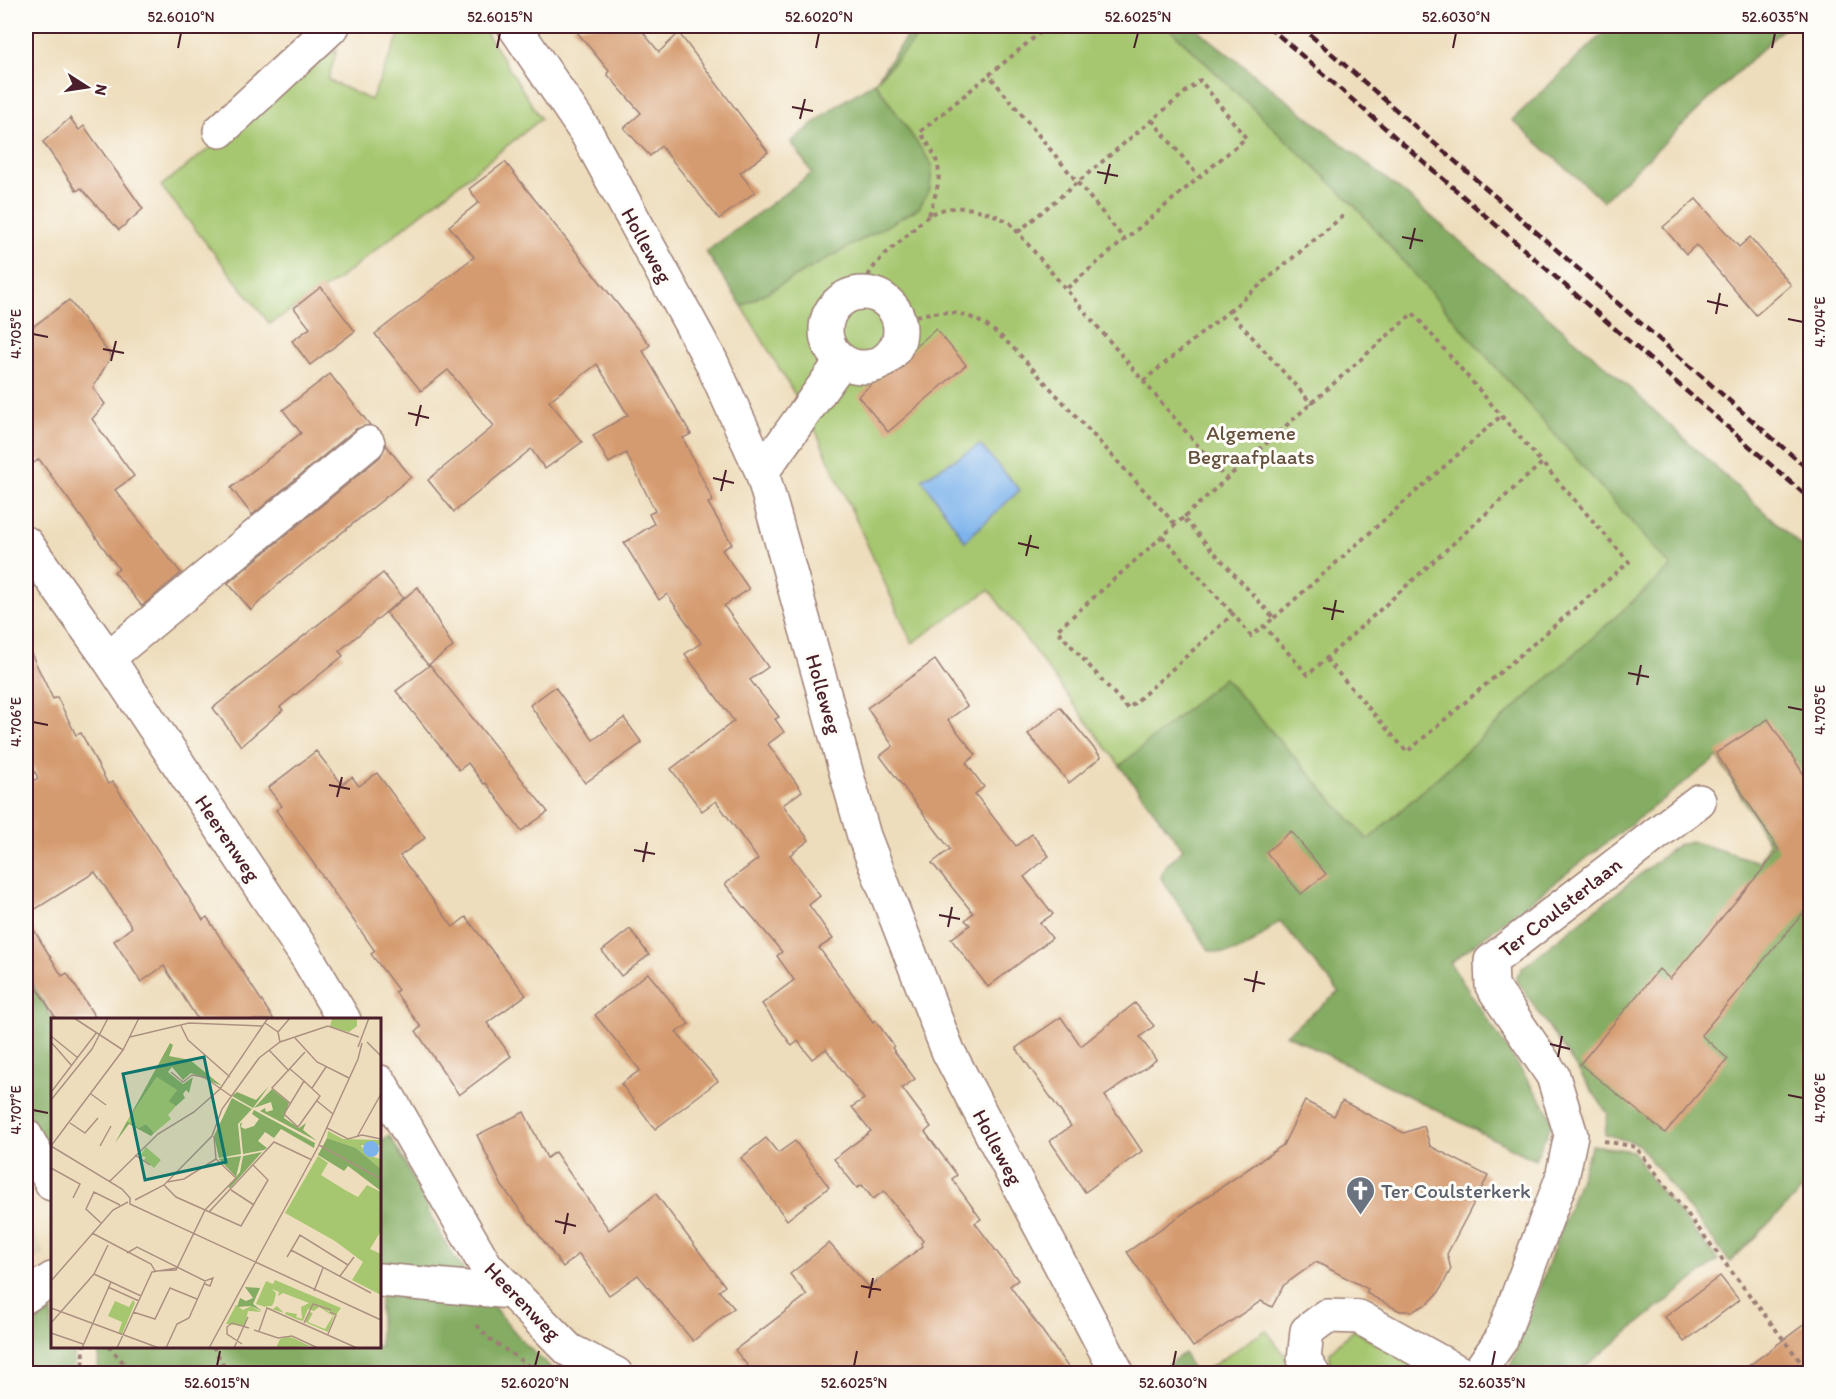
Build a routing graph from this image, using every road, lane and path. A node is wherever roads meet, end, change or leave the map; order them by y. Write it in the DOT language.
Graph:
graph roads {
  1 [pos="333,26"];
  2 [pos="514,26"];
  3 [pos="1048,26"];
  4 [pos="989,75"];
  5 [pos="1152,120"];
  6 [pos="220,131"];
  7 [pos="1199,177"];
  8 [pos="1077,183"];
  9 [pos="929,216"];
  10 [pos="1343,216"];
  11 [pos="1018,232"];
  12 [pos="1125,240"];
  13 [pos="1066,289"];
  14 [pos="862,293"];
  15 [pos="1229,311"];
  16 [pos="899,321"];
  17 [pos="841,362"];
  18 [pos="1143,381"];
  19 [pos="1312,404"];
  20 [pos="1501,416"];
  21 [pos="368,443"];
  22 [pos="1542,463"];
  23 [pos="762,472"];
  24 [pos="1226,479"];
  25 [pos="1183,518"];
  26 [pos="1175,525"];
  27 [pos="1162,536"];
  28 [pos="26,543"];
  29 [pos="1233,614"];
  30 [pos="1274,618"];
  31 [pos="1264,626"];
  32 [pos="108,658"];
  33 [pos="1326,659"];
  34 [pos="1699,801"];
  35 [pos="343,1018"];
  36 [pos="381,1084"];
  37 [pos="1571,1135"];
  38 [pos="26,1136"];
  39 [pos="51,1182"];
  40 [pos="51,1280"];
  41 [pos="381,1280"];
  42 [pos="511,1292"];
  43 [pos="26,1296"];
  44 [pos="84,1348"];
  45 [pos="109,1348"];
  46 [pos="214,1348"];
  47 [pos="82,1374"];
  48 [pos="134,1374"];
  49 [pos="228,1374"];
  50 [pos="616,1374"];
  51 [pos="1118,1374"];
  52 [pos="1313,1374"];
  53 [pos="1462,1374"];
  54 [pos="1477,1374"];
  55 [pos="1810,1374"];
  1 -- 6 [label="street"];
  2 -- 23 [label="street, Holleweg"];
  3 -- 4 [label="path"];
  4 -- 8 [label="path"];
  4 -- 9 [label="path"];
  5 -- 7 [label="path"];
  5 -- 7 [label="path"];
  5 -- 8 [label="path"];
  7 -- 12 [label="path"];
  8 -- 11 [label="path"];
  8 -- 12 [label="path"];
  9 -- 11 [label="path"];
  9 -- 14 [label="path"];
  10 -- 15 [label="path"];
  11 -- 13 [label="path"];
  12 -- 13 [label="path"];
  13 -- 18 [label="path"];
  14 -- 16 [label="street"];
  14 -- 17 [label="street"];
  15 -- 18 [label="path"];
  15 -- 19 [label="path"];
  16 -- 17 [label="street"];
  16 -- 26 [label="path"];
  17 -- 23 [label="street"];
  18 -- 24 [label="path"];
  19 -- 20 [label="path"];
  19 -- 24 [label="path"];
  20 -- 22 [label="path"];
  20 -- 30 [label="path"];
  21 -- 32 [label="street"];
  22 -- 33 [label="path"];
  22 -- 33 [label="path"];
  23 -- 51 [label="street, Holleweg"];
  24 -- 25 [label="path"];
  25 -- 26 [label="path"];
  25 -- 30 [label="path"];
  26 -- 27 [label="path"];
  27 -- 29 [label="path"];
  27 -- 29 [label="path"];
  28 -- 32 [label="street, Heerenweg"];
  29 -- 31 [label="path"];
  30 -- 31 [label="path"];
  31 -- 33 [label="path"];
  32 -- 35 [label="street, Heerenweg"];
  34 -- 37 [label="street, Ter Coulsterlaan"];
  36 -- 42 [label="street, Heerenweg"];
  37 -- 54 [label="street, Ter Coulsterlaan"];
  37 -- 55 [label="path"];
  38 -- 39 [label="street"];
  40 -- 43 [label="street"];
  41 -- 42 [label="street"];
  42 -- 50 [label="street, Heerenweg"];
  44 -- 47 [label="path"];
  45 -- 48 [label="path"];
  46 -- 49 [label="path"];
  52 -- 53 [label="street"];
}
